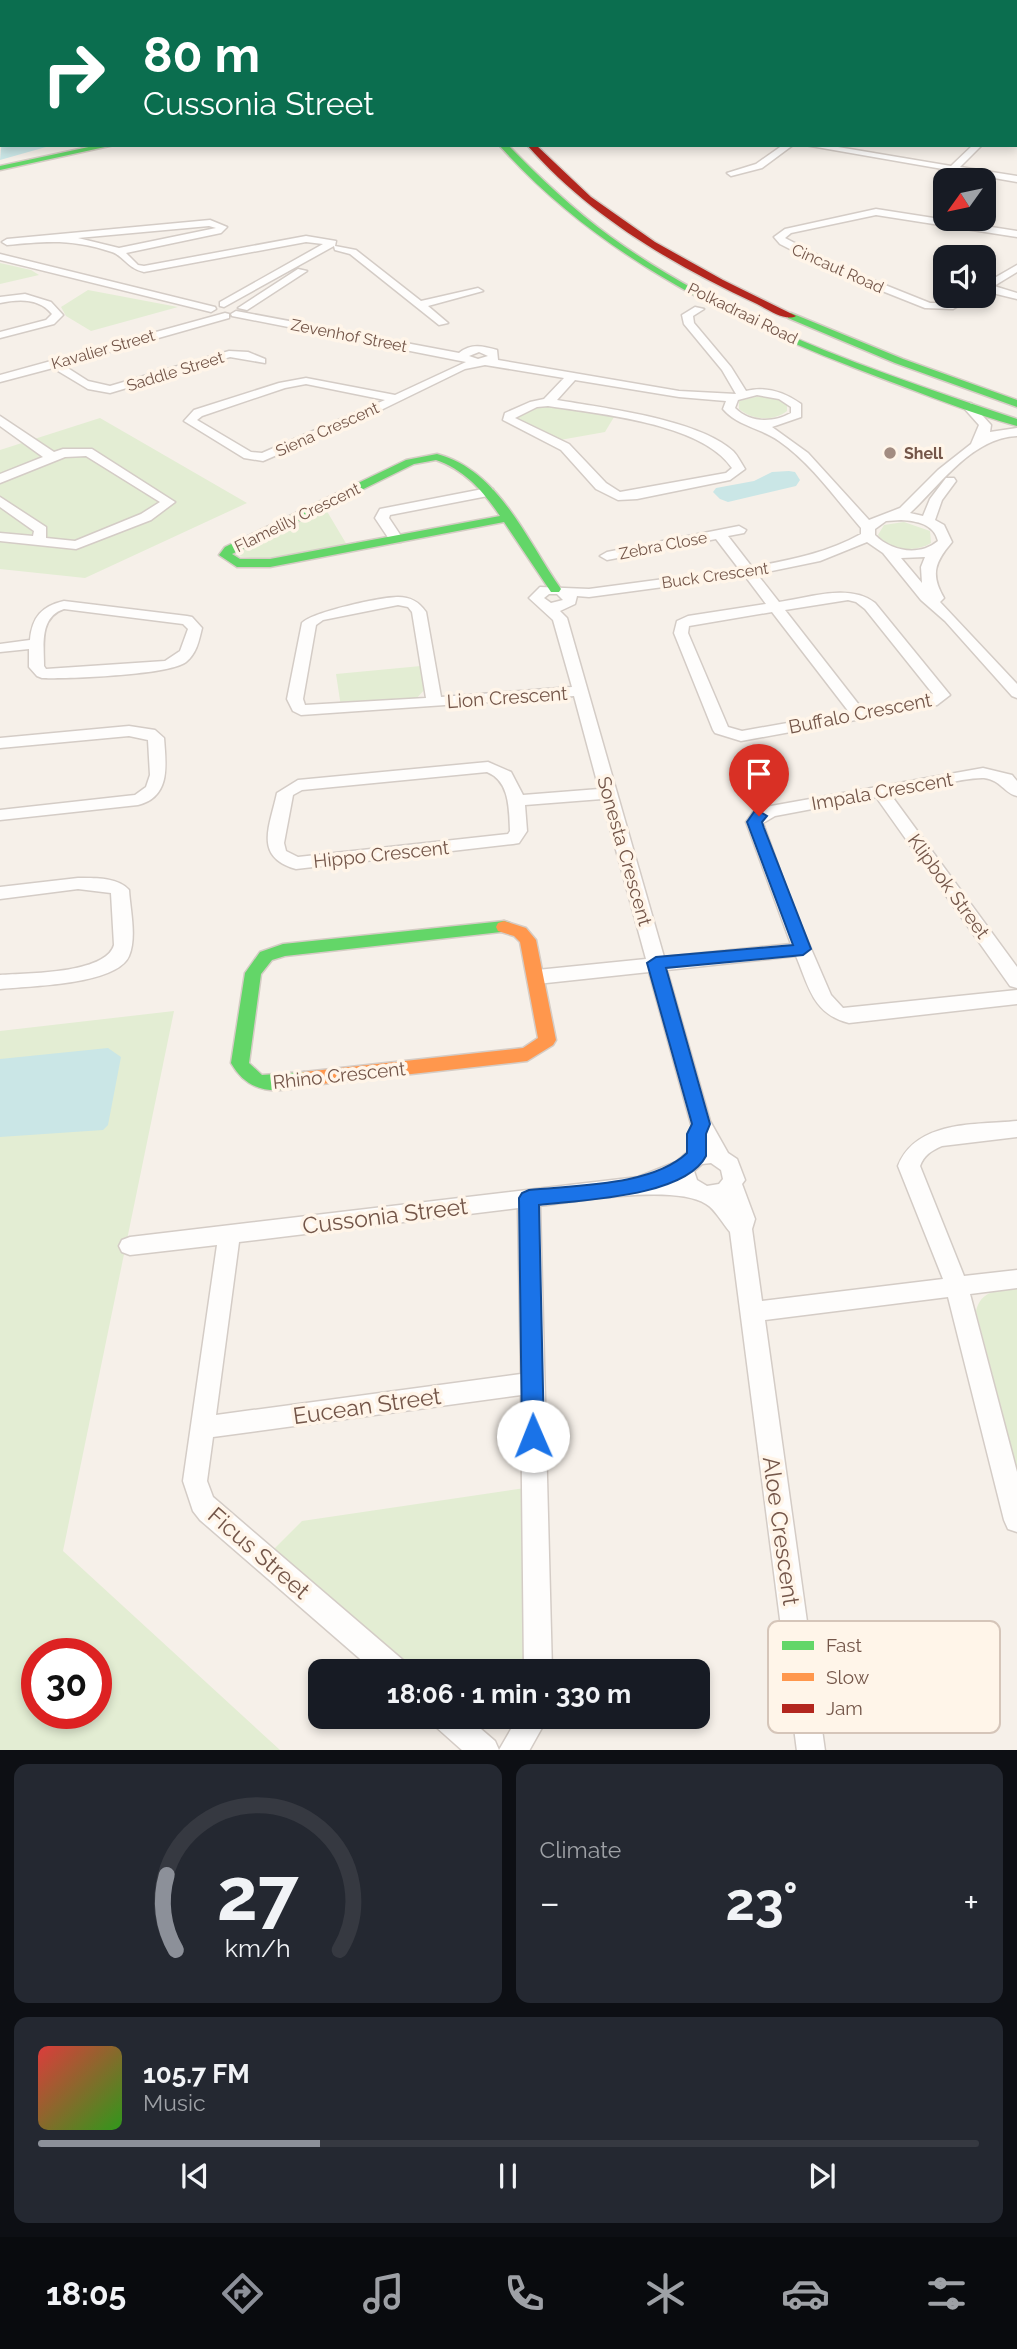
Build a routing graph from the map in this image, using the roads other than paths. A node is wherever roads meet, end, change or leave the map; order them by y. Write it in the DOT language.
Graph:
graph roads {
  1 [pos="100,147"];
  2 [pos="505,147"];
  3 [pos="533,147"];
  4 [pos="786,147"];
  5 [pos="821,147"];
  6 [pos="976,147"];
  7 [pos="0,168"];
  8 [pos="947,168"];
  9 [pos="954,168"];
  10 [pos="731,173"];
  11 [pos="996,176"];
  12 [pos="1017,179"];
  13 [pos="1017,234"];
  14 [pos="61,237"];
  15 [pos="7,242"];
  16 [pos="335,246"];
  17 [pos="118,251"];
  18 [pos="0,257"];
  19 [pos="1017,268"];
  20 [pos="996,281"];
  21 [pos="478,291"];
  22 [pos="996,291"];
  23 [pos="265,296"];
  24 [pos="1017,296"];
  25 [pos="0,300"];
  26 [pos="421,304"];
  27 [pos="933,304"];
  28 [pos="699,309"];
  29 [pos="225,311"];
  30 [pos="275,316"];
  31 [pos="443,323"];
  32 [pos="0,335"];
  33 [pos="464,358"];
  34 [pos="487,360"];
  35 [pos="53,362"];
  36 [pos="261,362"];
  37 [pos="727,369"];
  38 [pos="917,369"];
  39 [pos="574,375"];
  40 [pos="0,379"];
  41 [pos="765,393"];
  42 [pos="395,398"];
  43 [pos="1017,398"];
  44 [pos="548,401"];
  45 [pos="735,401"];
  46 [pos="1017,404"];
  47 [pos="967,405"];
  48 [pos="786,420"];
  49 [pos="752,421"];
  50 [pos="2,422"];
  51 [pos="1017,423"];
  52 [pos="1017,432"];
  53 [pos="975,445"];
  54 [pos="52,457"];
  55 [pos="959,463"];
  56 [pos="0,480"];
  57 [pos="488,492"];
  58 [pos="0,500"];
  59 [pos="896,516"];
  60 [pos="928,521"];
  61 [pos="510,525"];
  62 [pos="739,530"];
  63 [pos="868,531"];
  64 [pos="719,534"];
  65 [pos="0,537"];
  66 [pos="396,539"];
  67 [pos="38,542"];
  68 [pos="884,549"];
  69 [pos="938,549"];
  70 [pos="839,550"];
  71 [pos="607,556"];
  72 [pos="747,570"];
  73 [pos="556,598"];
  74 [pos="775,607"];
  75 [pos="950,618"];
  76 [pos="38,644"];
  77 [pos="0,648"];
  78 [pos="581,691"];
  79 [pos="1017,693"];
  80 [pos="434,702"];
  81 [pos="859,715"];
  82 [pos="0,743"];
  83 [pos="1017,791"];
  84 [pos="881,792"];
  85 [pos="609,793"];
  86 [pos="516,801"];
  87 [pos="0,815"];
  88 [pos="0,893"];
  89 [pos="803,949"];
  90 [pos="656,963"];
  91 [pos="537,977"];
  92 [pos="1017,981"];
  93 [pos="0,982"];
  94 [pos="1017,997"];
  95 [pos="701,1124"];
  96 [pos="1017,1129"];
  97 [pos="719,1157"];
  98 [pos="690,1162"];
  99 [pos="640,1185"];
  100 [pos="732,1185"];
  101 [pos="702,1193"];
  102 [pos="529,1198"];
  103 [pos="741,1229"];
  104 [pos="229,1235"];
  105 [pos="130,1246"];
  106 [pos="1017,1279"];
  107 [pos="957,1286"];
  108 [pos="750,1312"];
  109 [pos="532,1383"];
  110 [pos="201,1428"];
  111 [pos="1017,1520"];
  112 [pos="793,1621"];
  113 [pos="380,1659"];
  114 [pos="538,1659"];
  115 [pos="460,1729"];
  116 [pos="526,1729"];
  117 [pos="484,1750"];
  118 [pos="513,1750"];
  1 -- 7 [label="main road"];
  2 -- 47 [label="main road, Polkadraai Road"];
  3 -- 38 [label="main road, Polkadraai Road"];
  4 -- 10 [label="street"];
  5 -- 8 [label="street"];
  6 -- 9 [label="street"];
  11 -- 12 [label="street"];
  13 -- 27 [label="street, Cincaut Road"];
  14 -- 15 [label="street"];
  14 -- 17 [label="street"];
  14 -- 17 [label="street"];
  16 -- 17 [label="street"];
  16 -- 23 [label="street"];
  16 -- 26 [label="street"];
  16 -- 29 [label="street"];
  18 -- 29 [label="street"];
  19 -- 20 [label="street"];
  21 -- 26 [label="street"];
  22 -- 24 [label="street"];
  23 -- 29 [label="street"];
  23 -- 30 [label="street"];
  25 -- 32 [label="street"];
  26 -- 31 [label="street"];
  28 -- 37 [label="street"];
  29 -- 30 [label="street, Zevenhof Street"];
  29 -- 33 [label="street, Zevenhof Street"];
  29 -- 35 [label="street, Kavalier Street"];
  30 -- 33 [label="street, Zevenhof Street"];
  33 -- 34 [label="street, Siena Crescent"];
  33 -- 34 [label="street, Zevenhof Street"];
  33 -- 42 [label="street, Siena Crescent"];
  34 -- 39 [label="street, Zevenhof Street"];
  35 -- 36 [label="street, Saddle Street"];
  35 -- 40 [label="street, Kavalier Street"];
  37 -- 41 [label="street"];
  37 -- 45 [label="street"];
  38 -- 43 [label="main road"];
  38 -- 46 [label="main road, Polkadraai Road"];
  39 -- 44 [label="street"];
  39 -- 45 [label="street, Zevenhof Street"];
  41 -- 45 [label="street"];
  41 -- 48 [label="street"];
  42 -- 42 [label="street, Siena Crescent"];
  44 -- 44 [label="street"];
  45 -- 49 [label="street"];
  47 -- 51 [label="main road, Polkadraai Road"];
  47 -- 53 [label="street"];
  48 -- 49 [label="street"];
  48 -- 59 [label="street"];
  49 -- 63 [label="street"];
  50 -- 54 [label="street"];
  52 -- 53 [label="street"];
  53 -- 55 [label="street"];
  54 -- 56 [label="street"];
  54 -- 67 [label="street"];
  55 -- 59 [label="street"];
  55 -- 60 [label="street"];
  57 -- 61 [label="main road, Flamelily Crescent"];
  57 -- 66 [label="street, Flamelily Crescent"];
  57 -- 66 [label="main road, Flamelily Crescent"];
  58 -- 67 [label="street"];
  59 -- 60 [label="street"];
  59 -- 63 [label="street"];
  60 -- 69 [label="street"];
  61 -- 66 [label="main road, Flamelily Crescent"];
  61 -- 73 [label="main road, Sonesta Crescent"];
  62 -- 64 [label="street, Zebra Close"];
  63 -- 68 [label="street"];
  63 -- 70 [label="street"];
  64 -- 71 [label="street, Zebra Close"];
  64 -- 72 [label="street, Zebra Close"];
  65 -- 67 [label="street"];
  68 -- 69 [label="street"];
  68 -- 70 [label="street"];
  68 -- 75 [label="street"];
  69 -- 75 [label="street"];
  70 -- 72 [label="street, Buck Crescent"];
  72 -- 73 [label="street, Buck Crescent"];
  72 -- 74 [label="street, Zebra Close"];
  73 -- 78 [label="street, Sonesta Crescent"];
  74 -- 81 [label="street, Zebra Close"];
  74 -- 81 [label="street, Buffalo Crescent"];
  74 -- 81 [label="street, Buffalo Crescent"];
  75 -- 79 [label="street"];
  76 -- 76 [label="street"];
  76 -- 77 [label="street"];
  78 -- 80 [label="street, Lion Crescent"];
  78 -- 85 [label="street, Sonesta Crescent"];
  80 -- 80 [label="street, Lion Crescent"];
  82 -- 87 [label="street"];
  83 -- 84 [label="street, Impala Crescent"];
  84 -- 89 [label="street, Impala Crescent"];
  84 -- 92 [label="street, Klipbok Street"];
  85 -- 86 [label="street"];
  85 -- 90 [label="street, Sonesta Crescent"];
  86 -- 86 [label="street, Hippo Crescent"];
  88 -- 93 [label="street"];
  89 -- 90 [label="street"];
  89 -- 94 [label="street, Impala Crescent"];
  90 -- 91 [label="street"];
  90 -- 95 [label="street, Sonesta Crescent"];
  91 -- 91 [label="main road, Rhino Crescent"];
  95 -- 97 [label="street, Sonesta Crescent"];
  95 -- 98 [label="street, Sonesta Crescent"];
  96 -- 107 [label="street"];
  97 -- 98 [label="street"];
  97 -- 100 [label="street"];
  98 -- 99 [label="street, Cussonia Street"];
  98 -- 101 [label="street"];
  99 -- 101 [label="street, Cussonia Street"];
  99 -- 102 [label="street, Cussonia Street"];
  100 -- 101 [label="street"];
  100 -- 103 [label="street, Aloe Crescent"];
  101 -- 103 [label="street"];
  102 -- 104 [label="street, Cussonia Street"];
  102 -- 109 [label="street"];
  103 -- 108 [label="street, Aloe Crescent"];
  104 -- 105 [label="street, Cussonia Street"];
  104 -- 110 [label="street, Ficus Street"];
  106 -- 107 [label="street"];
  107 -- 108 [label="street"];
  107 -- 111 [label="street"];
  108 -- 112 [label="street, Aloe Crescent"];
  109 -- 110 [label="street, Eucean Street"];
  109 -- 114 [label="street"];
  110 -- 113 [label="street, Ficus Street"];
  115 -- 117 [label="street"];
  116 -- 118 [label="street"];
}
